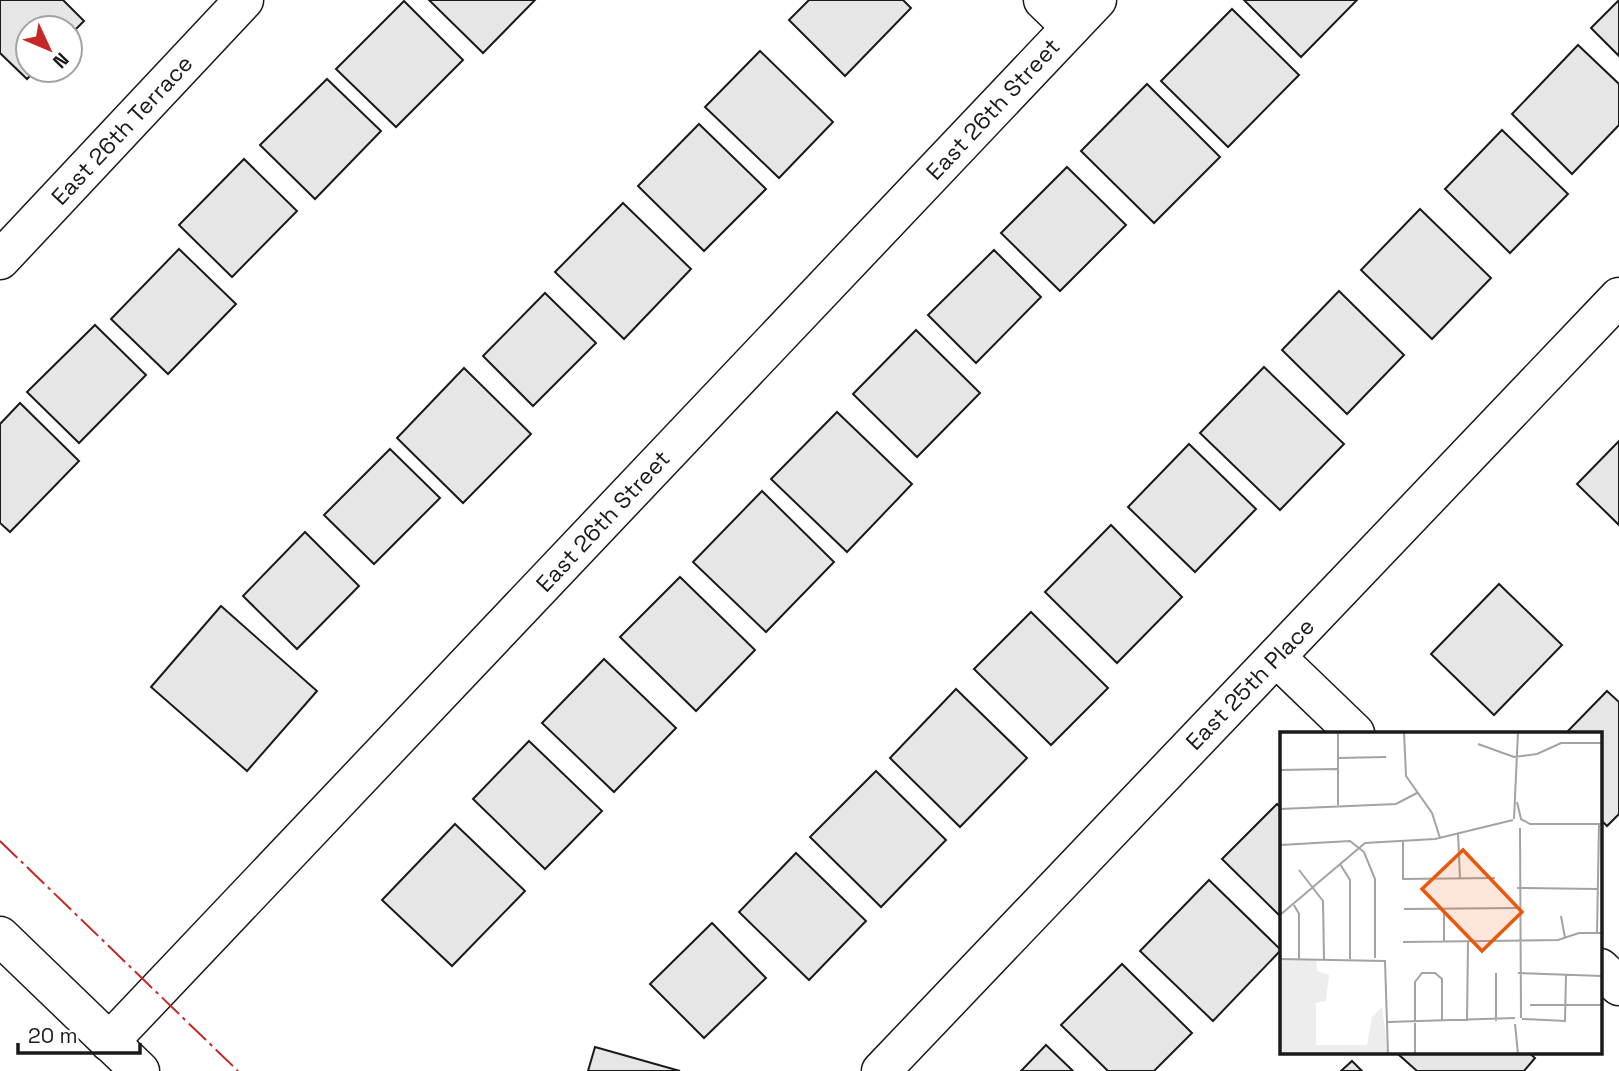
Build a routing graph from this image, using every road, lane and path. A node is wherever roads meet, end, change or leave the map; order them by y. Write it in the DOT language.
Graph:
graph roads {
  1 [pos="244,0"];
  2 [pos="1043,0"];
  3 [pos="1084,13"];
  4 [pos="0,260"];
  5 [pos="1619,298"];
  6 [pos="1276,657"];
  7 [pos="1354,732"];
  8 [pos="0,936"];
  9 [pos="1602,970"];
  10 [pos="1619,986"];
  11 [pos="109,1042"];
  12 [pos="139,1071"];
  13 [pos="881,1071"];
  1 -- 4 [label="street, East 26th Terrace"];
  2 -- 3 [label="street"];
  3 -- 11 [label="street, East 26th Street"];
  5 -- 6 [label="street, East 25th Place"];
  6 -- 7 [label="street"];
  6 -- 13 [label="street, East 25th Place"];
  8 -- 11 [label="street"];
  9 -- 10 [label="street"];
  11 -- 12 [label="street"];
}
